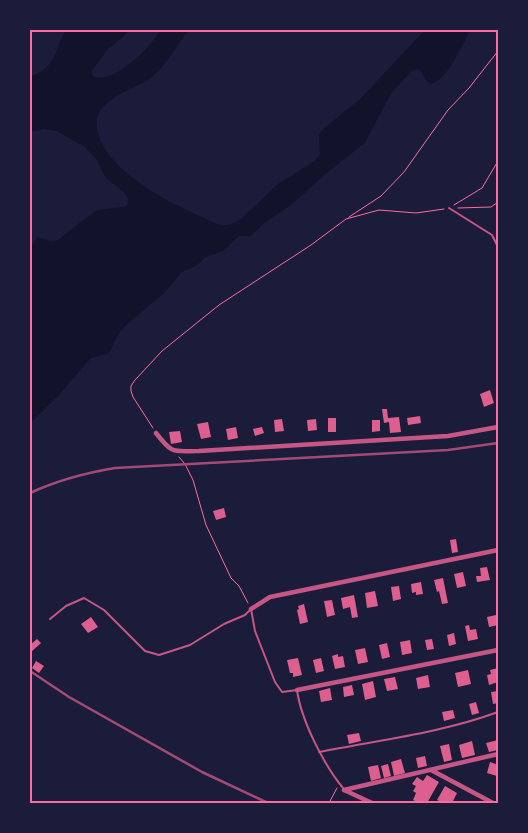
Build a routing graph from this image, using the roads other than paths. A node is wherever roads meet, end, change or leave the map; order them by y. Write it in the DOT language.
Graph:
graph roads {
  1 [pos="450,208"];
  2 [pos="498,247"];
  3 [pos="498,427"];
  4 [pos="156,433"];
  5 [pos="498,550"];
  6 [pos="251,609"];
  7 [pos="50,619"];
  8 [pos="498,650"];
  9 [pos="297,690"];
  10 [pos="498,712"];
  11 [pos="319,752"];
  12 [pos="498,754"];
  13 [pos="431,770"];
  14 [pos="344,790"];
  15 [pos="372,803"];
  16 [pos="493,803"];
  1 -- 2 [label="lane"];
  3 -- 4 [label="street"];
  5 -- 6 [label="street"];
  6 -- 7 [label="lane"];
  6 -- 9 [label="lane"];
  8 -- 9 [label="street"];
  9 -- 11 [label="lane"];
  10 -- 11 [label="lane"];
  11 -- 14 [label="lane"];
  12 -- 13 [label="street"];
  13 -- 14 [label="street"];
  13 -- 16 [label="street"];
  14 -- 15 [label="street"];
}
